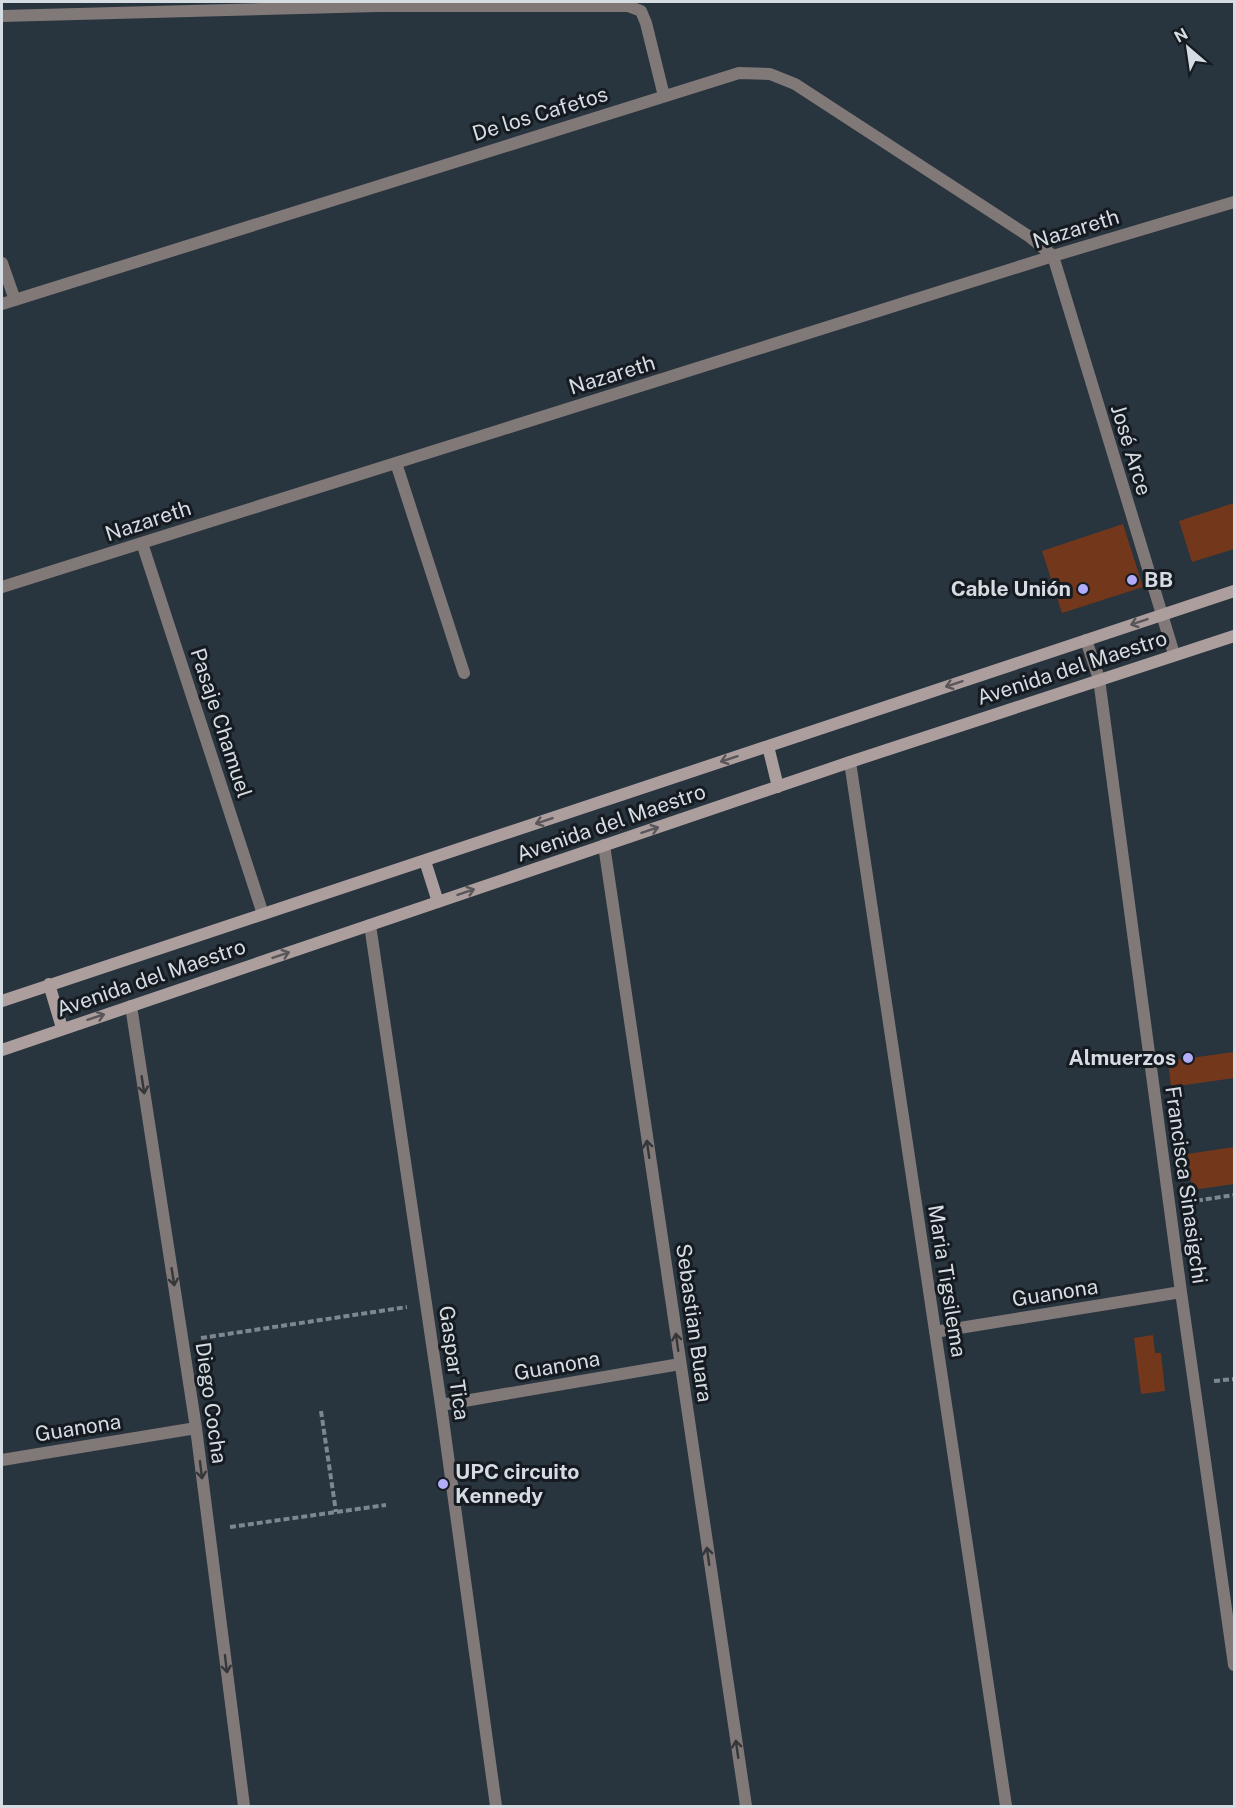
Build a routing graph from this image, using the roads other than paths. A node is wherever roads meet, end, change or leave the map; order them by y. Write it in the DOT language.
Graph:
graph roads {
  1 [pos="2,16"];
  2 [pos="664,96"];
  3 [pos="1234,202"];
  4 [pos="1053,256"];
  5 [pos="2,263"];
  6 [pos="15,300"];
  7 [pos="2,304"];
  8 [pos="396,463"];
  9 [pos="142,543"];
  10 [pos="2,587"];
  11 [pos="1234,591"];
  12 [pos="1161,615"];
  13 [pos="1234,636"];
  14 [pos="1086,640"];
  15 [pos="1174,654"];
  16 [pos="464,673"];
  17 [pos="1099,679"];
  18 [pos="768,746"];
  19 [pos="850,762"];
  20 [pos="778,787"];
  21 [pos="604,845"];
  22 [pos="425,861"];
  23 [pos="438,902"];
  24 [pos="263,914"];
  25 [pos="370,925"];
  26 [pos="49,984"];
  27 [pos="2,1001"];
  28 [pos="131,1006"];
  29 [pos="62,1028"];
  30 [pos="2,1050"];
  31 [pos="1181,1292"];
  32 [pos="935,1332"];
  33 [pos="680,1364"];
  34 [pos="441,1405"];
  35 [pos="196,1428"];
  36 [pos="2,1460"];
  37 [pos="1234,1665"];
  38 [pos="244,1806"];
  39 [pos="496,1806"];
  40 [pos="746,1806"];
  41 [pos="1006,1806"];
  1 -- 2 [label="street"];
  2 -- 4 [label="street, De los Cafetos"];
  2 -- 6 [label="street, De los Cafetos"];
  3 -- 4 [label="street, Nazareth"];
  4 -- 8 [label="street, Nazareth"];
  4 -- 12 [label="street, José Arce"];
  5 -- 6 [label="street"];
  6 -- 7 [label="street, De los Cafetos"];
  8 -- 9 [label="street, Nazareth"];
  8 -- 16 [label="street"];
  9 -- 10 [label="street, Nazareth"];
  9 -- 24 [label="street, Pasaje Chamuel"];
  11 -- 12 [label="main road, Avenida del Maestro"];
  12 -- 14 [label="main road, Avenida del Maestro, one-way"];
  12 -- 15 [label="street, José Arce"];
  13 -- 15 [label="main road, Avenida del Maestro"];
  14 -- 17 [label="street, Francisca Sinasigchi"];
  14 -- 18 [label="main road, Avenida del Maestro, one-way"];
  15 -- 17 [label="main road, Avenida del Maestro"];
  17 -- 19 [label="main road, Avenida del Maestro"];
  17 -- 31 [label="street, Francisca Sinasigchi"];
  18 -- 20 [label="main road"];
  18 -- 22 [label="main road, Avenida del Maestro, one-way"];
  19 -- 20 [label="main road, Avenida del Maestro"];
  19 -- 32 [label="street, Maria Tigsilema"];
  21 -- 20 [label="main road, Avenida del Maestro, one-way"];
  23 -- 21 [label="main road, Avenida del Maestro, one-way"];
  33 -- 21 [label="street, Sebastian Buara, one-way"];
  22 -- 23 [label="main road"];
  22 -- 24 [label="main road, Avenida del Maestro"];
  23 -- 25 [label="main road, Avenida del Maestro"];
  24 -- 26 [label="main road, Avenida del Maestro"];
  28 -- 25 [label="main road, Avenida del Maestro, one-way"];
  25 -- 34 [label="street, Gaspar Tica"];
  26 -- 27 [label="main road, Avenida del Maestro"];
  26 -- 29 [label="main road"];
  29 -- 28 [label="main road, Avenida del Maestro, one-way"];
  28 -- 35 [label="street, Diego Cocha, one-way"];
  29 -- 30 [label="main road, Avenida del Maestro"];
  31 -- 32 [label="street, Guanona"];
  31 -- 37 [label="street, Francisca Sinasigchi"];
  32 -- 41 [label="street, Maria Tigsilema"];
  33 -- 34 [label="street, Guanona"];
  40 -- 33 [label="street, Sebastian Buara, one-way"];
  34 -- 39 [label="street, Gaspar Tica"];
  35 -- 36 [label="street, Guanona"];
  35 -- 38 [label="street, Diego Cocha, one-way"];
}
